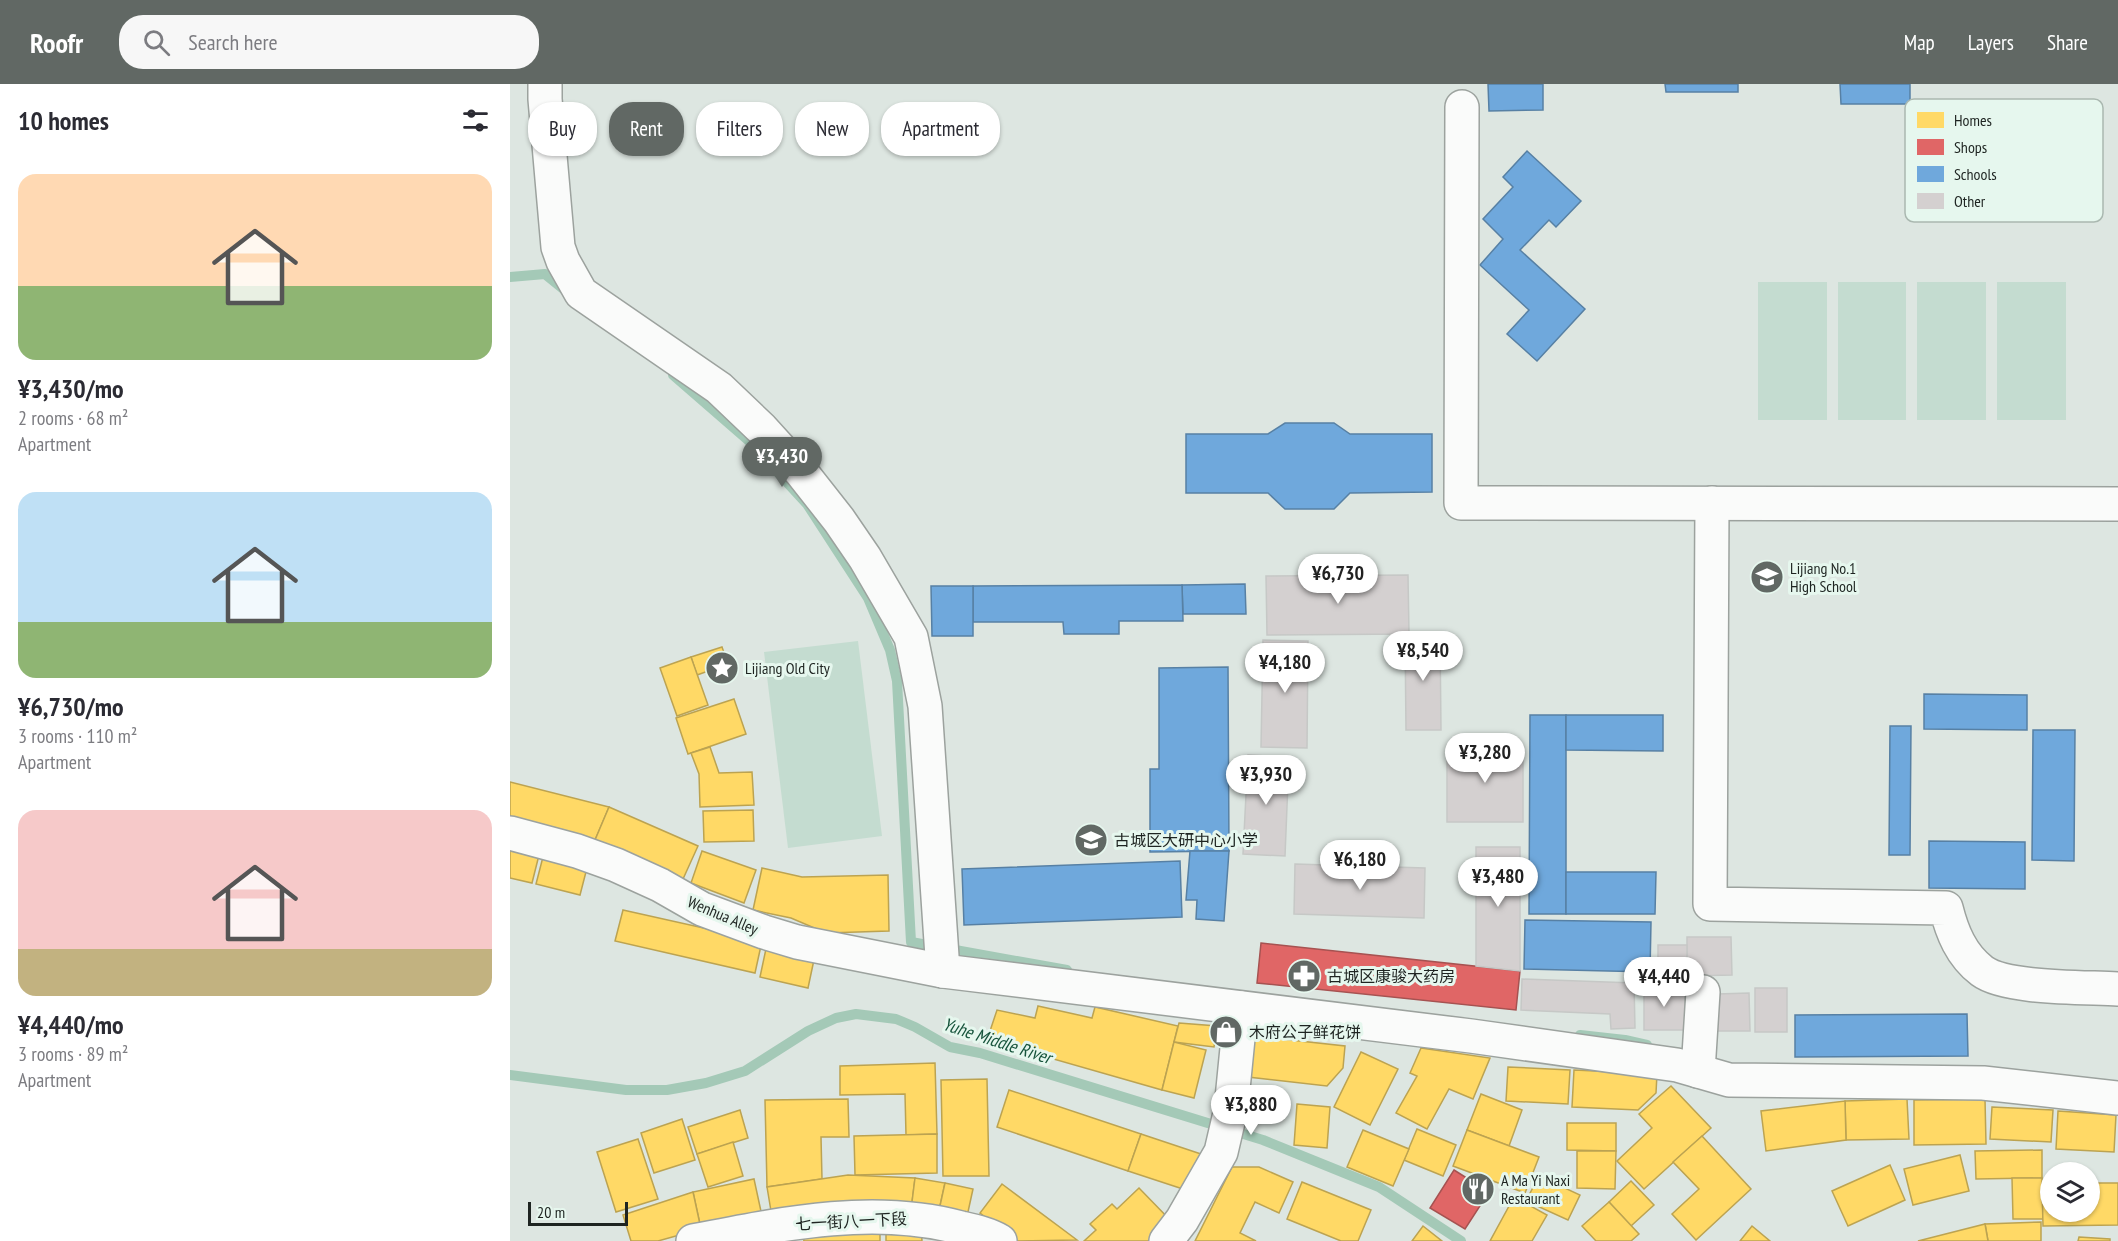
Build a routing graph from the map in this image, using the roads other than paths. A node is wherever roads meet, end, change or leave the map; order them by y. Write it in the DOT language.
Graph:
graph roads {
  1 [pos="545,84"];
  2 [pos="1462,107"];
  3 [pos="1712,503"];
  4 [pos="2118,504"];
  5 [pos="510,833"];
  6 [pos="943,971"];
  7 [pos="2118,989"];
  8 [pos="1703,992"];
  9 [pos="1241,1008"];
  10 [pos="1698,1071"];
  11 [pos="2118,1098"];
  12 [pos="693,1241"];
  13 [pos="1000,1241"];
  14 [pos="1166,1241"];
  1 -- 6 [label="street"];
  2 -- 3 [label="street"];
  3 -- 4 [label="street"];
  3 -- 7 [label="street"];
  5 -- 6 [label="street, Wenhua Alley"];
  6 -- 9 [label="street, Wenhua Alley"];
  8 -- 10 [label="street"];
  9 -- 10 [label="street, Wenhua Alley"];
  9 -- 14 [label="street"];
  10 -- 11 [label="street, Wenhua Alley"];
  12 -- 13 [label="street, 七一街八一下段"];
}
